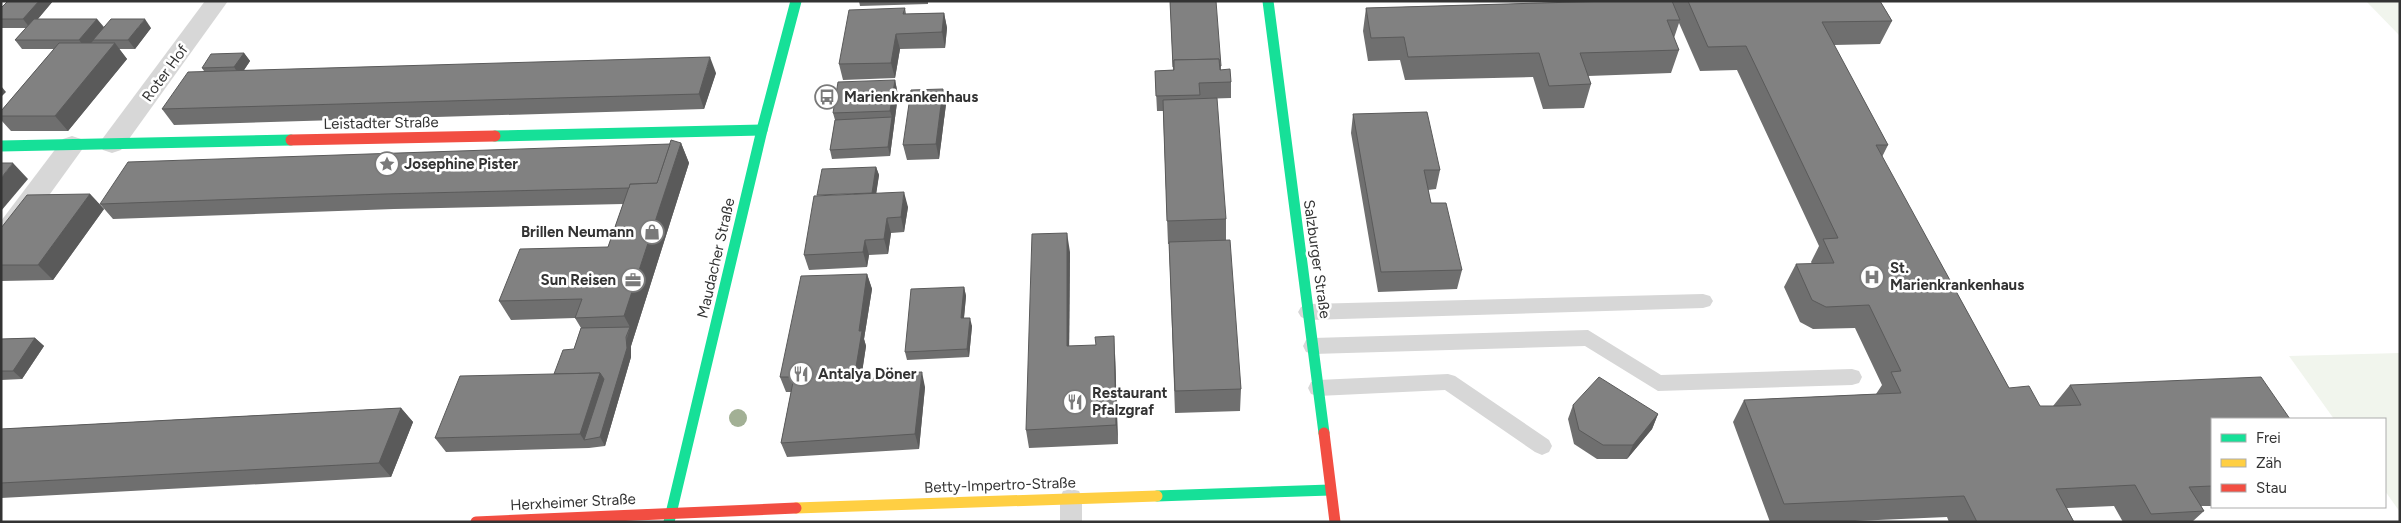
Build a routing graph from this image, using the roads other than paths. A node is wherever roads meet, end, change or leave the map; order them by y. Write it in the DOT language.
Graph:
graph roads {
  1 [pos="217,1"];
  2 [pos="796,1"];
  3 [pos="1268,1"];
  4 [pos="762,130"];
  5 [pos="112,144"];
  6 [pos="72,145"];
  7 [pos="1,146"];
  8 [pos="1,241"];
  9 [pos="1704,300"];
  10 [pos="1308,312"];
  11 [pos="1313,346"];
  12 [pos="1852,377"];
  13 [pos="1318,388"];
  14 [pos="1542,446"];
  15 [pos="1330,490"];
  16 [pos="1071,498"];
  17 [pos="670,517"];
  18 [pos="476,522"];
  19 [pos="1070,522"];
  20 [pos="1335,522"];
  1 -- 5 [label="street, Roter Hof"];
  2 -- 4 [label="street, Maudacher Straße"];
  3 -- 10 [label="street, Salzburger Straße"];
  4 -- 5 [label="street, Leistadter Straße"];
  4 -- 17 [label="street, Maudacher Straße"];
  5 -- 6 [label="street, Leistadter Straße"];
  6 -- 7 [label="street, Leistadter Straße"];
  6 -- 8 [label="street"];
  9 -- 10 [label="lane"];
  10 -- 11 [label="street, Salzburger Straße"];
  11 -- 12 [label="lane"];
  11 -- 13 [label="street, Salzburger Straße"];
  13 -- 14 [label="lane"];
  13 -- 15 [label="street, Salzburger Straße"];
  15 -- 16 [label="street, Betty-Impertro-Straße"];
  15 -- 20 [label="street, Salzburger Straße"];
  16 -- 17 [label="street, Betty-Impertro-Straße"];
  16 -- 19 [label="lane"];
  17 -- 18 [label="street, Herxheimer Straße"];
}
